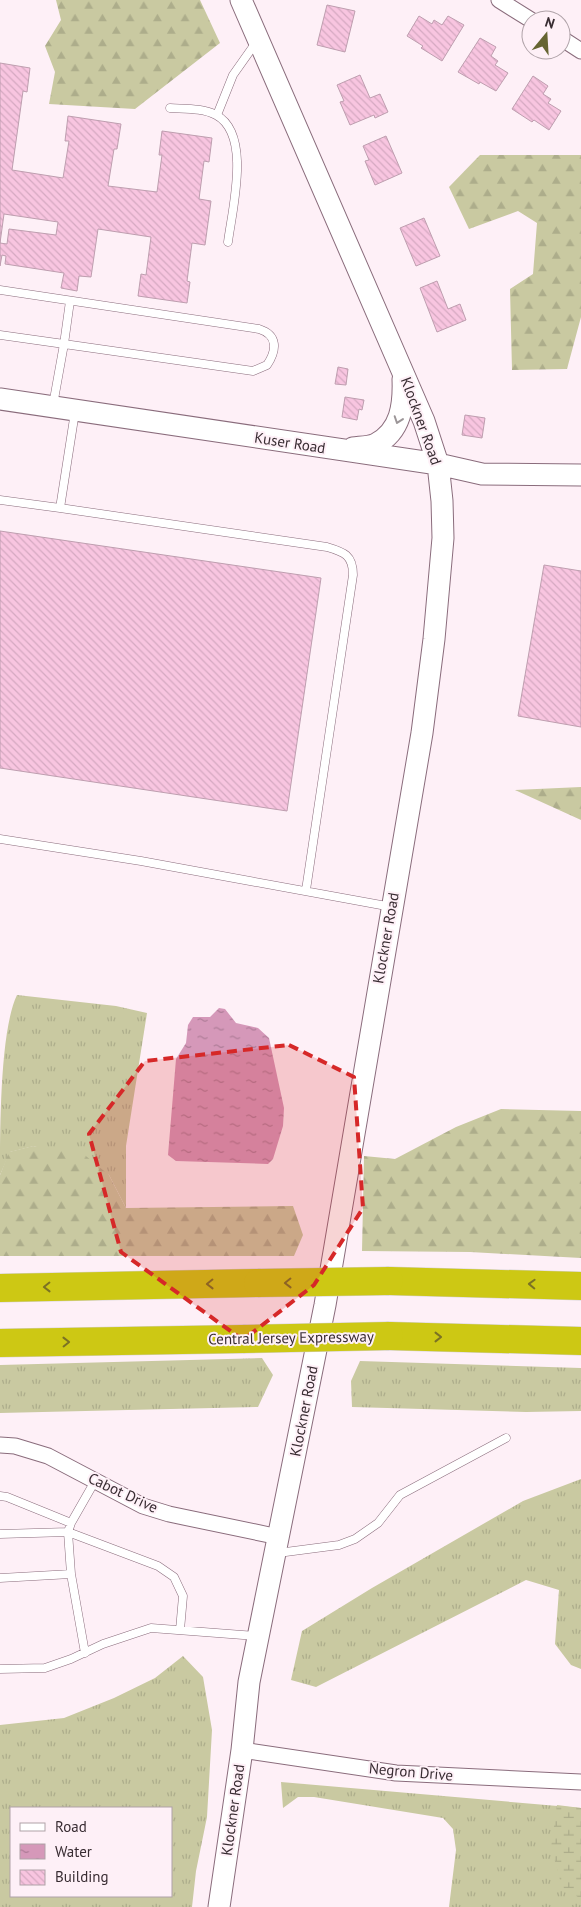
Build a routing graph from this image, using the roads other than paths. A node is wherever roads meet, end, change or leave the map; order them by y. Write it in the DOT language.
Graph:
graph roads {
  1 [pos="241,0"];
  2 [pos="499,0"];
  3 [pos="521,14"];
  4 [pos="258,40"];
  5 [pos="170,108"];
  6 [pos="217,115"];
  7 [pos="228,242"];
  8 [pos="0,290"];
  9 [pos="70,302"];
  10 [pos="0,335"];
  11 [pos="64,344"];
  12 [pos="403,372"];
  13 [pos="0,399"];
  14 [pos="52,407"];
  15 [pos="75,410"];
  16 [pos="338,450"];
  17 [pos="438,464"];
  18 [pos="581,475"];
  19 [pos="0,500"];
  20 [pos="60,508"];
  21 [pos="0,839"];
  22 [pos="306,890"];
  23 [pos="392,907"];
  24 [pos="581,1286"];
  25 [pos="0,1288"];
  26 [pos="581,1341"];
  27 [pos="0,1344"];
  28 [pos="506,1438"];
  29 [pos="0,1445"];
  30 [pos="95,1481"];
  31 [pos="0,1496"];
  32 [pos="71,1523"];
  33 [pos="68,1532"];
  34 [pos="0,1534"];
  35 [pos="277,1545"];
  36 [pos="71,1574"];
  37 [pos="0,1578"];
  38 [pos="180,1630"];
  39 [pos="259,1636"];
  40 [pos="85,1653"];
  41 [pos="0,1669"];
  42 [pos="242,1750"];
  43 [pos="581,1782"];
  44 [pos="219,1907"];
  1 -- 4 [label="main road, Klockner Road"];
  2 -- 3 [label="street"];
  4 -- 6 [label="lane"];
  4 -- 12 [label="main road, Klockner Road"];
  5 -- 6 [label="lane"];
  6 -- 7 [label="lane"];
  8 -- 9 [label="lane"];
  9 -- 11 [label="lane"];
  9 -- 11 [label="lane"];
  10 -- 11 [label="lane"];
  11 -- 14 [label="lane"];
  12 -- 16 [label="main road, one-way"];
  12 -- 17 [label="main road, Klockner Road"];
  13 -- 14 [label="main road, Kuser Road"];
  14 -- 15 [label="main road, Kuser Road"];
  15 -- 16 [label="main road, Kuser Road"];
  15 -- 20 [label="lane"];
  16 -- 17 [label="main road, Kuser Road"];
  17 -- 18 [label="main road, Kuser Road"];
  17 -- 23 [label="main road, Klockner Road"];
  19 -- 20 [label="lane"];
  20 -- 22 [label="lane"];
  21 -- 22 [label="lane"];
  22 -- 23 [label="lane"];
  23 -- 35 [label="main road, Klockner Road"];
  24 -- 25 [label="highway, one-way, bridge"];
  27 -- 26 [label="highway, Central Jersey Expressway, one-way, bridge"];
  28 -- 35 [label="lane"];
  29 -- 30 [label="street, Cabot Drive"];
  30 -- 32 [label="lane"];
  30 -- 35 [label="street, Cabot Drive"];
  31 -- 32 [label="lane"];
  32 -- 33 [label="lane"];
  33 -- 34 [label="lane"];
  33 -- 36 [label="lane"];
  33 -- 38 [label="lane"];
  35 -- 39 [label="main road, Klockner Road"];
  36 -- 37 [label="lane"];
  36 -- 40 [label="lane"];
  38 -- 39 [label="lane"];
  38 -- 40 [label="lane"];
  39 -- 42 [label="main road, Klockner Road"];
  40 -- 41 [label="lane"];
  42 -- 43 [label="street, Negron Drive"];
  42 -- 44 [label="main road, Klockner Road"];
}
